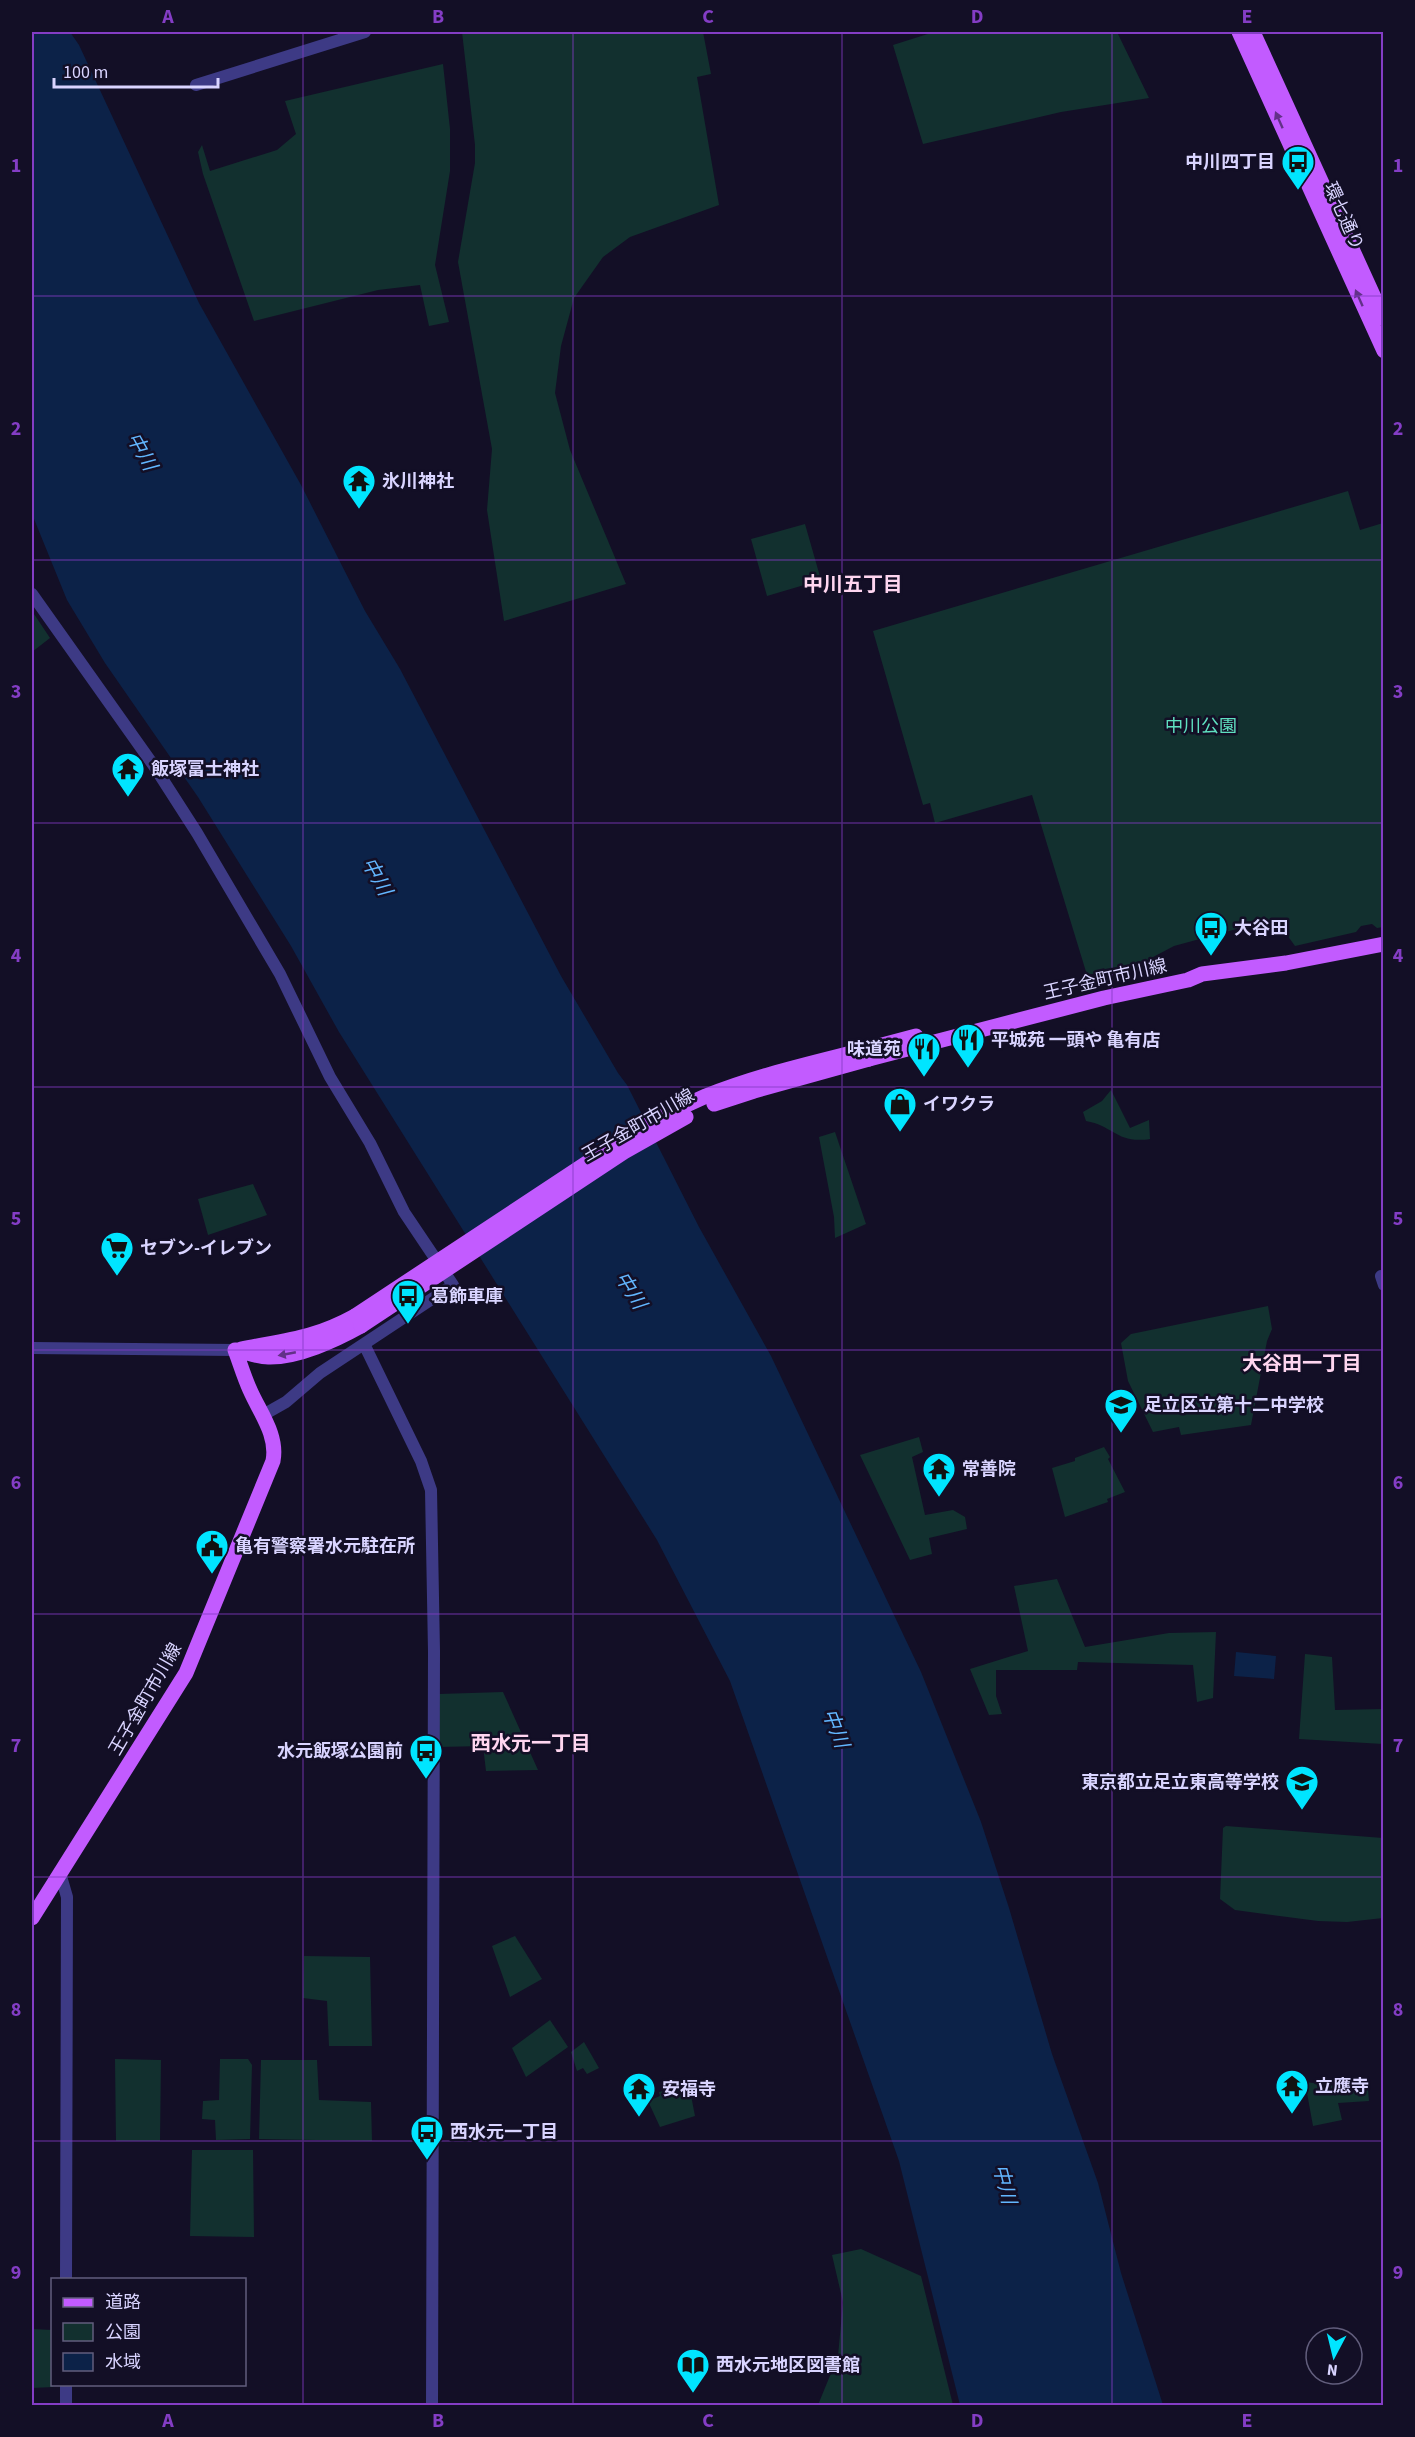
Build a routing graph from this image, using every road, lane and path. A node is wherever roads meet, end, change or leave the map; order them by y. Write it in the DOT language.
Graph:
graph roads {
  1 [pos="365,32"];
  2 [pos="1239,32"];
  3 [pos="1253,32"];
  4 [pos="196,85"];
  5 [pos="1383,319"];
  6 [pos="1383,351"];
  7 [pos="32,594"];
  8 [pos="1383,944"];
  9 [pos="364,1344"];
  10 [pos="32,1348"];
  11 [pos="235,1350"];
  12 [pos="263,1415"];
  13 [pos="60,1873"];
  14 [pos="32,1918"];
  15 [pos="66,2278"];
  16 [pos="66,2386"];
  17 [pos="66,2406"];
  18 [pos="432,2406"];
  1 -- 4 [label="street"];
  6 -- 2 [label="main road, 環七通り, one-way"];
  3 -- 5 [label="main road, 環七通り"];
  7 -- 9 [label="street"];
  8 -- 11 [label="main road, 王子金町市川線, bridge"];
  9 -- 12 [label="street"];
  9 -- 18 [label="street"];
  10 -- 11 [label="street"];
  11 -- 12 [label="main road, 王子金町市川線"];
  12 -- 13 [label="main road, 王子金町市川線"];
  13 -- 14 [label="main road, 王子金町市川線"];
  13 -- 15 [label="street"];
  16 -- 17 [label="street"];
}
